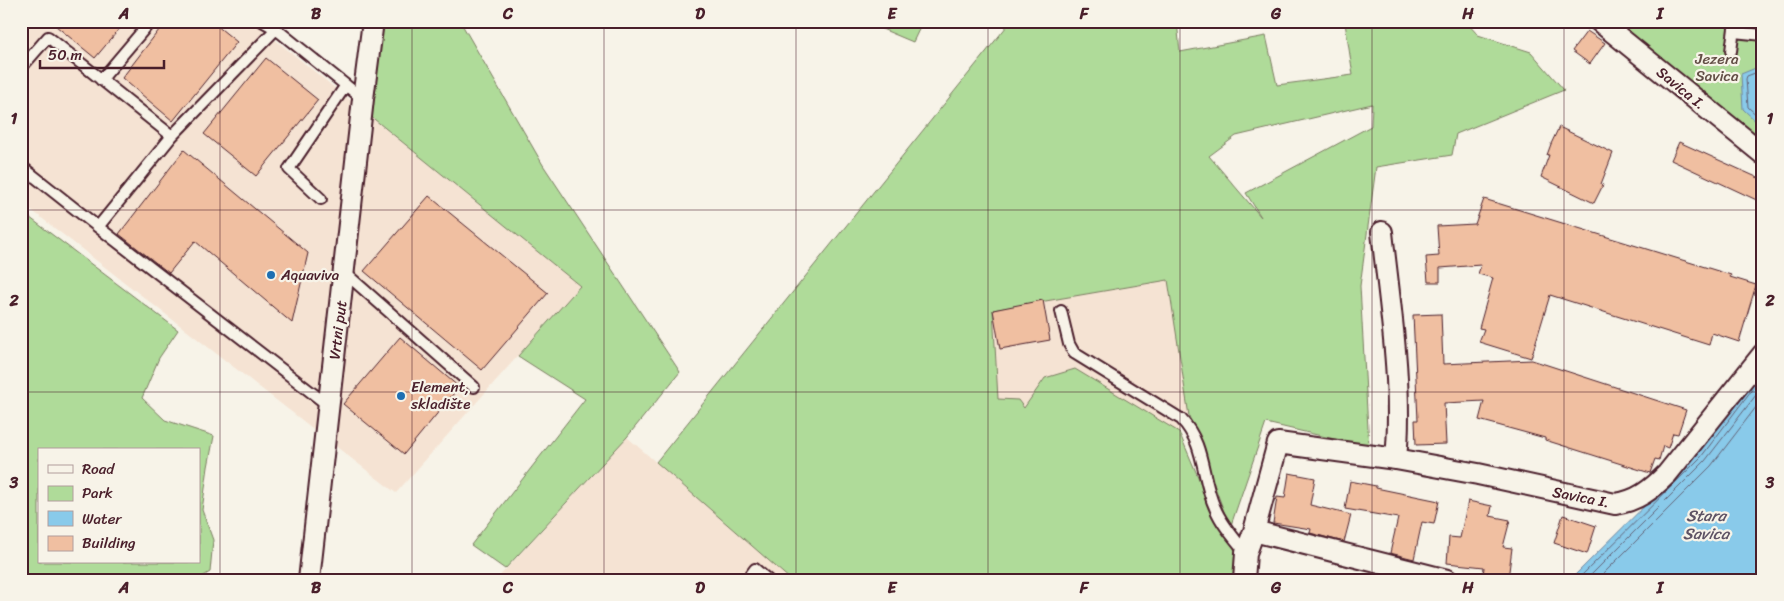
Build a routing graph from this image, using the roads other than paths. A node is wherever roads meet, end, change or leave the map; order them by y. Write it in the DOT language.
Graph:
graph roads {
  1 [pos="151,21"];
  2 [pos="262,21"];
  3 [pos="373,21"];
  4 [pos="1599,21"];
  5 [pos="1735,26"];
  6 [pos="276,29"];
  7 [pos="1763,35"];
  8 [pos="1731,51"];
  9 [pos="21,68"];
  10 [pos="102,80"];
  11 [pos="346,86"];
  12 [pos="363,99"];
  13 [pos="172,136"];
  14 [pos="1763,154"];
  15 [pos="21,166"];
  16 [pos="321,199"];
  17 [pos="98,227"];
  18 [pos="1382,232"];
  19 [pos="344,272"];
  20 [pos="1061,311"];
  21 [pos="1763,354"];
  22 [pos="474,387"];
  23 [pos="329,406"];
  24 [pos="1396,459"];
  25 [pos="1254,531"];
  26 [pos="1246,553"];
  27 [pos="309,580"];
  28 [pos="747,580"];
  29 [pos="768,580"];
  30 [pos="1244,580"];
  31 [pos="1447,580"];
  1 -- 10 [label="lane"];
  2 -- 6 [label="lane"];
  3 -- 12 [label="street, Vrtni put"];
  4 -- 14 [label="street, Savica I."];
  5 -- 7 [label="lane"];
  5 -- 8 [label="lane"];
  6 -- 11 [label="lane"];
  6 -- 13 [label="lane"];
  9 -- 10 [label="lane"];
  10 -- 13 [label="lane"];
  11 -- 12 [label="lane"];
  11 -- 16 [label="lane"];
  12 -- 19 [label="street, Vrtni put"];
  13 -- 17 [label="lane"];
  15 -- 17 [label="lane"];
  17 -- 23 [label="lane"];
  18 -- 24 [label="street"];
  19 -- 22 [label="lane"];
  19 -- 23 [label="street, Vrtni put"];
  20 -- 26 [label="lane"];
  21 -- 24 [label="street, Savica I."];
  23 -- 27 [label="street, Vrtni put"];
  24 -- 25 [label="street, Savica I."];
  25 -- 26 [label="street, Savica I."];
  25 -- 31 [label="street"];
  26 -- 30 [label="street, Savica I."];
  28 -- 29 [label="lane"];
}
